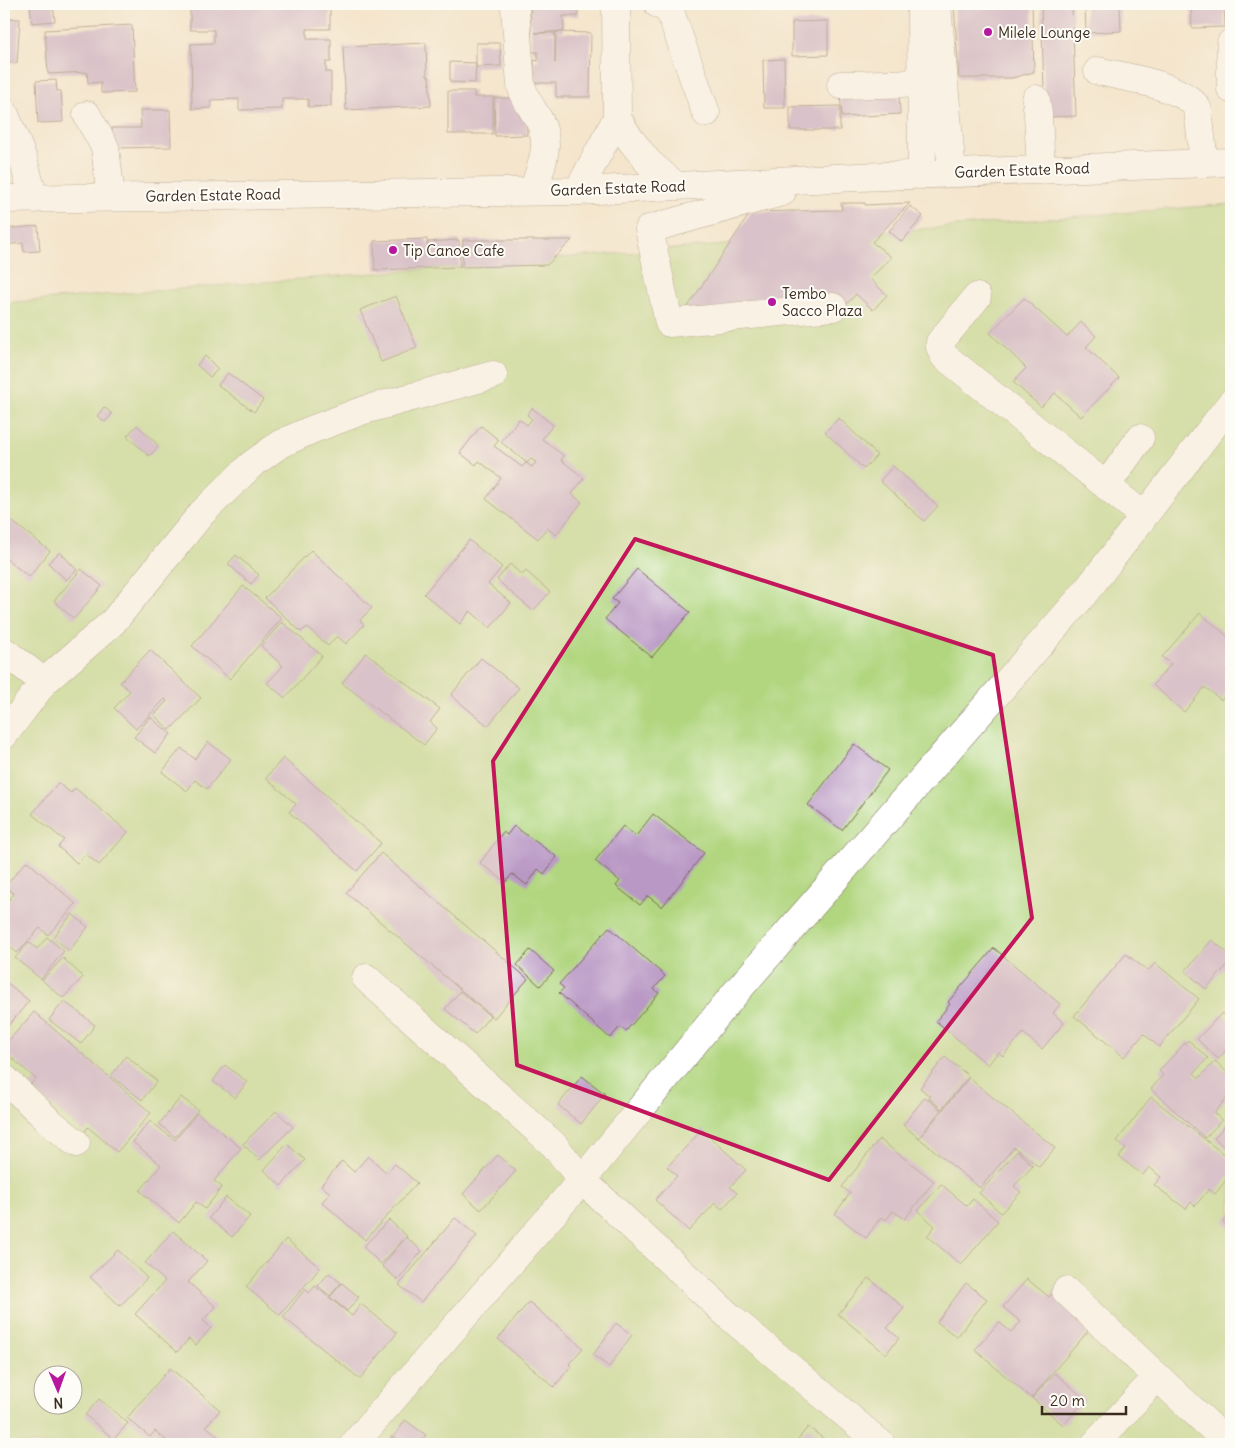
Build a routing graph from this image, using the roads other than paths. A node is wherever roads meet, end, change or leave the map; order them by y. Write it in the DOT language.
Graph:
graph roads {
  1 [pos="616,4"];
  2 [pos="660,4"];
  3 [pos="921,4"];
  4 [pos="937,4"];
  5 [pos="515,8"];
  6 [pos="1231,43"];
  7 [pos="1098,71"];
  8 [pos="922,83"];
  9 [pos="841,86"];
  10 [pos="1231,90"];
  11 [pos="1036,99"];
  12 [pos="4,112"];
  13 [pos="706,113"];
  14 [pos="87,115"];
  15 [pos="617,118"];
  16 [pos="1204,162"];
  17 [pos="1231,162"];
  18 [pos="1041,170"];
  19 [pos="952,173"];
  20 [pos="922,175"];
  21 [pos="834,178"];
  22 [pos="676,186"];
  23 [pos="578,191"];
  24 [pos="533,192"];
  25 [pos="111,197"];
  26 [pos="4,199"];
  27 [pos="34,199"];
  28 [pos="977,297"];
  29 [pos="834,306"];
  30 [pos="493,375"];
  31 [pos="1231,403"];
  32 [pos="1140,438"];
  33 [pos="1106,486"];
  34 [pos="1144,516"];
  35 [pos="4,651"];
  36 [pos="44,682"];
  37 [pos="4,735"];
  38 [pos="366,978"];
  39 [pos="4,1078"];
  40 [pos="76,1143"];
  41 [pos="582,1180"];
  42 [pos="1066,1291"];
  43 [pos="1157,1377"];
  44 [pos="354,1444"];
  45 [pos="881,1444"];
  46 [pos="1095,1444"];
  47 [pos="1230,1444"];
  1 -- 15 [label="street"];
  2 -- 13 [label="street"];
  3 -- 8 [label="street"];
  4 -- 19 [label="street"];
  5 -- 24 [label="street"];
  6 -- 10 [label="street"];
  7 -- 16 [label="street"];
  8 -- 9 [label="street"];
  8 -- 20 [label="street"];
  11 -- 18 [label="street"];
  12 -- 27 [label="street"];
  14 -- 25 [label="street"];
  15 -- 22 [label="street"];
  15 -- 23 [label="street"];
  16 -- 17 [label="street, Garden Estate Road"];
  16 -- 18 [label="street, Garden Estate Road"];
  18 -- 19 [label="street, Garden Estate Road"];
  19 -- 20 [label="street, Garden Estate Road"];
  20 -- 21 [label="street, Garden Estate Road"];
  21 -- 22 [label="street, Garden Estate Road"];
  21 -- 29 [label="street"];
  22 -- 23 [label="street, Garden Estate Road"];
  23 -- 24 [label="street, Garden Estate Road"];
  24 -- 25 [label="street, Garden Estate Road"];
  25 -- 27 [label="street, Garden Estate Road"];
  26 -- 27 [label="street, Garden Estate Road"];
  28 -- 33 [label="street"];
  30 -- 36 [label="street"];
  31 -- 34 [label="street"];
  32 -- 33 [label="street"];
  33 -- 34 [label="street"];
  34 -- 41 [label="street"];
  35 -- 36 [label="street"];
  36 -- 37 [label="street"];
  38 -- 41 [label="street"];
  39 -- 40 [label="street"];
  41 -- 44 [label="street"];
  41 -- 45 [label="street"];
  42 -- 43 [label="street"];
  43 -- 46 [label="street"];
  43 -- 47 [label="street"];
}
